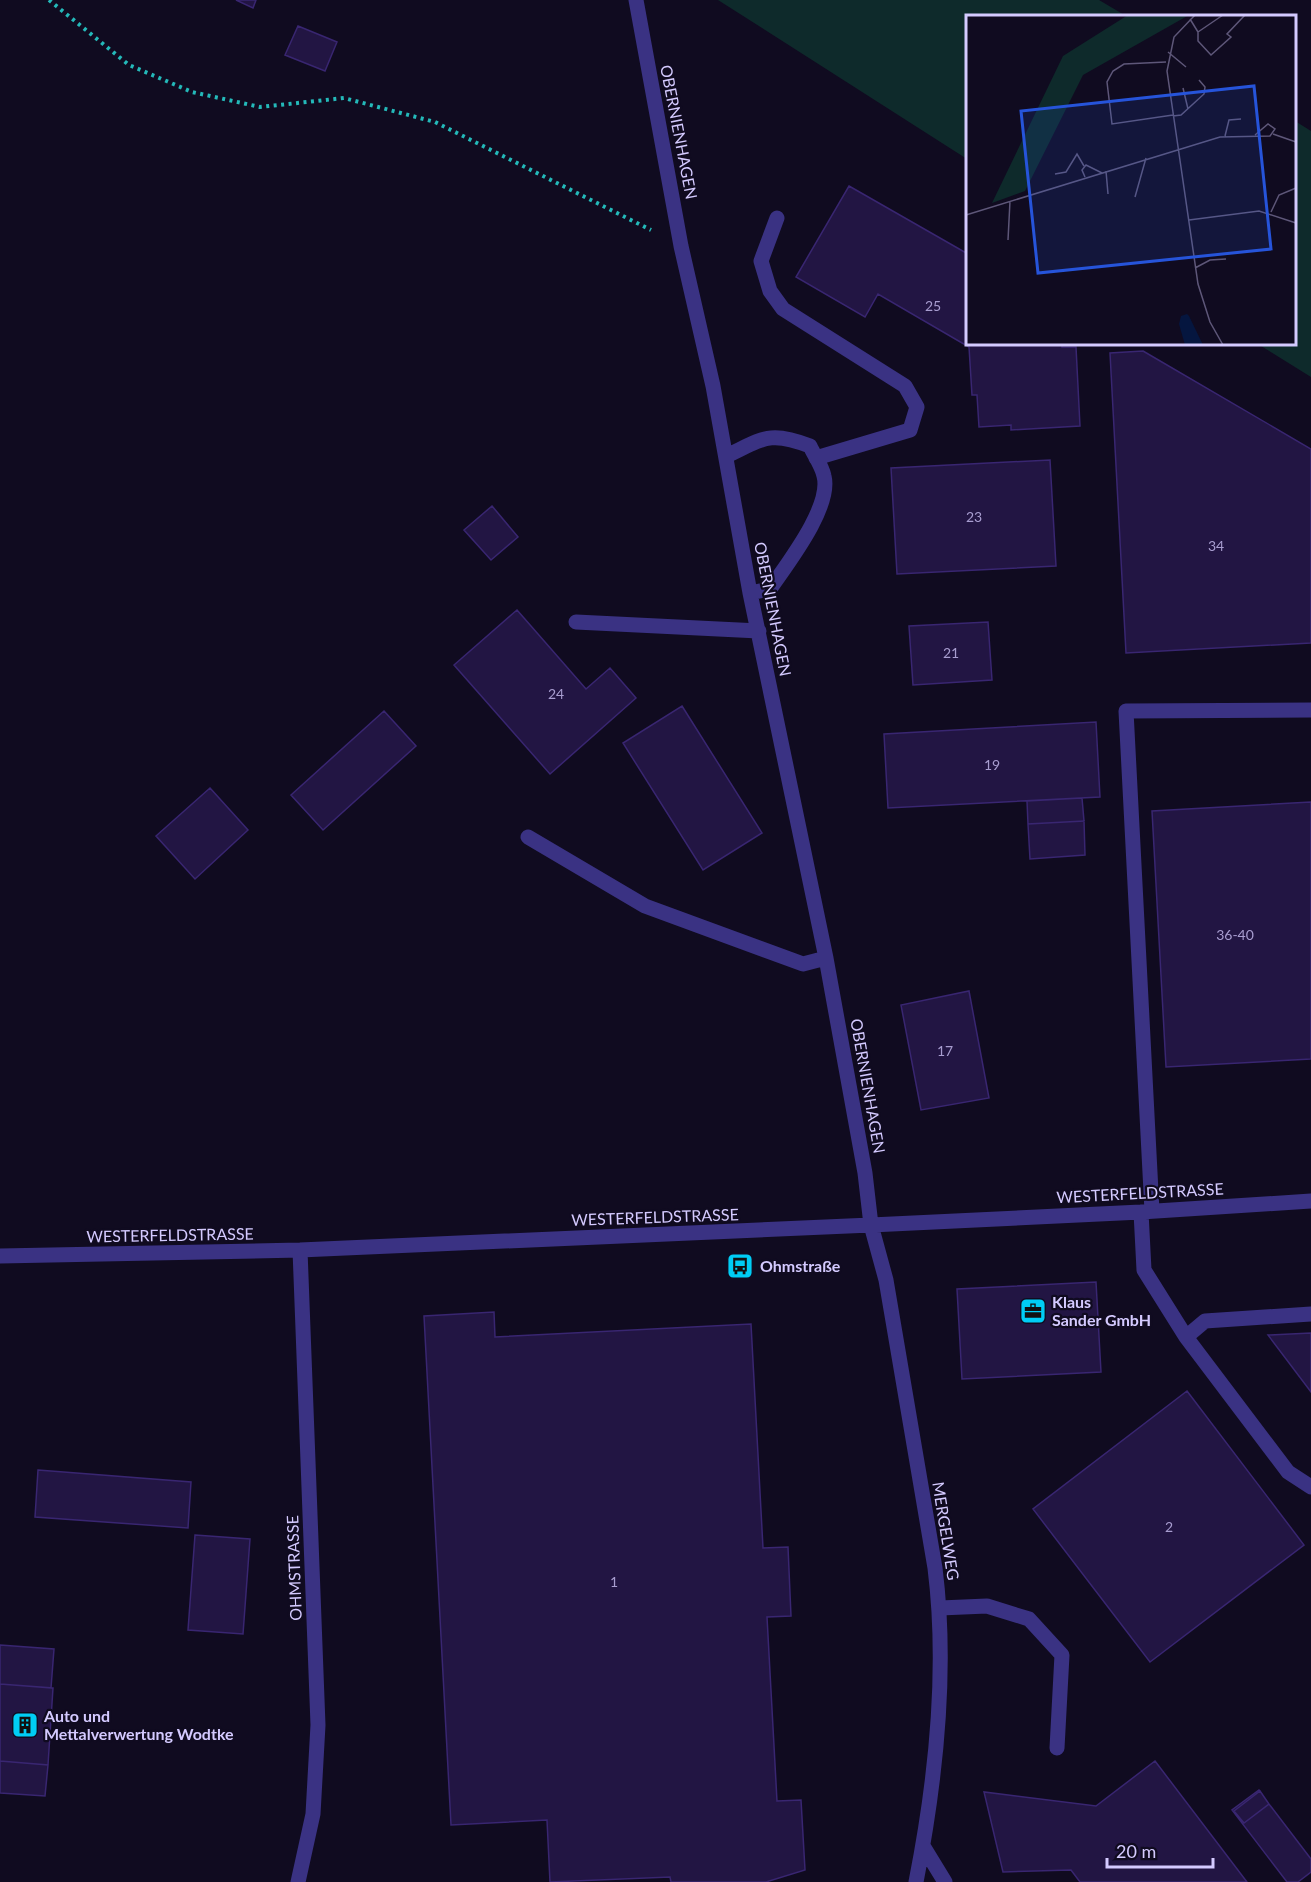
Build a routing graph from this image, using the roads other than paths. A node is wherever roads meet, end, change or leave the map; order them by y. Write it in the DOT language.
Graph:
graph roads {
  1 [pos="636,0"];
  2 [pos="777,218"];
  3 [pos="726,456"];
  4 [pos="816,458"];
  5 [pos="750,593"];
  6 [pos="576,622"];
  7 [pos="759,632"];
  8 [pos="1311,710"];
  9 [pos="528,837"];
  10 [pos="826,958"];
  11 [pos="1311,1201"];
  12 [pos="1147,1211"];
  13 [pos="871,1225"];
  14 [pos="300,1250"];
  15 [pos="0,1256"];
  16 [pos="1311,1314"];
  17 [pos="1186,1337"];
  18 [pos="1311,1487"];
  19 [pos="940,1608"];
  20 [pos="1057,1748"];
  21 [pos="923,1846"];
  22 [pos="298,1882"];
  23 [pos="916,1882"];
  24 [pos="945,1882"];
  1 -- 3 [label="street, OBERNIENHAGEN"];
  2 -- 4 [label="street"];
  3 -- 4 [label="street"];
  3 -- 5 [label="street, OBERNIENHAGEN"];
  4 -- 5 [label="street"];
  5 -- 7 [label="street, OBERNIENHAGEN"];
  6 -- 7 [label="street"];
  7 -- 10 [label="street, OBERNIENHAGEN"];
  8 -- 12 [label="street"];
  9 -- 10 [label="street"];
  10 -- 13 [label="street, OBERNIENHAGEN"];
  11 -- 12 [label="street, WESTERFELDSTRASSE"];
  12 -- 13 [label="street, WESTERFELDSTRASSE"];
  12 -- 17 [label="street"];
  13 -- 14 [label="street, WESTERFELDSTRASSE"];
  13 -- 19 [label="street, MERGELWEG"];
  14 -- 15 [label="street, WESTERFELDSTRASSE"];
  14 -- 22 [label="street, OHMSTRASSE"];
  16 -- 17 [label="street"];
  17 -- 18 [label="street"];
  19 -- 20 [label="street"];
  19 -- 21 [label="street, MERGELWEG"];
  21 -- 23 [label="street, MERGELWEG"];
  21 -- 24 [label="street"];
}
